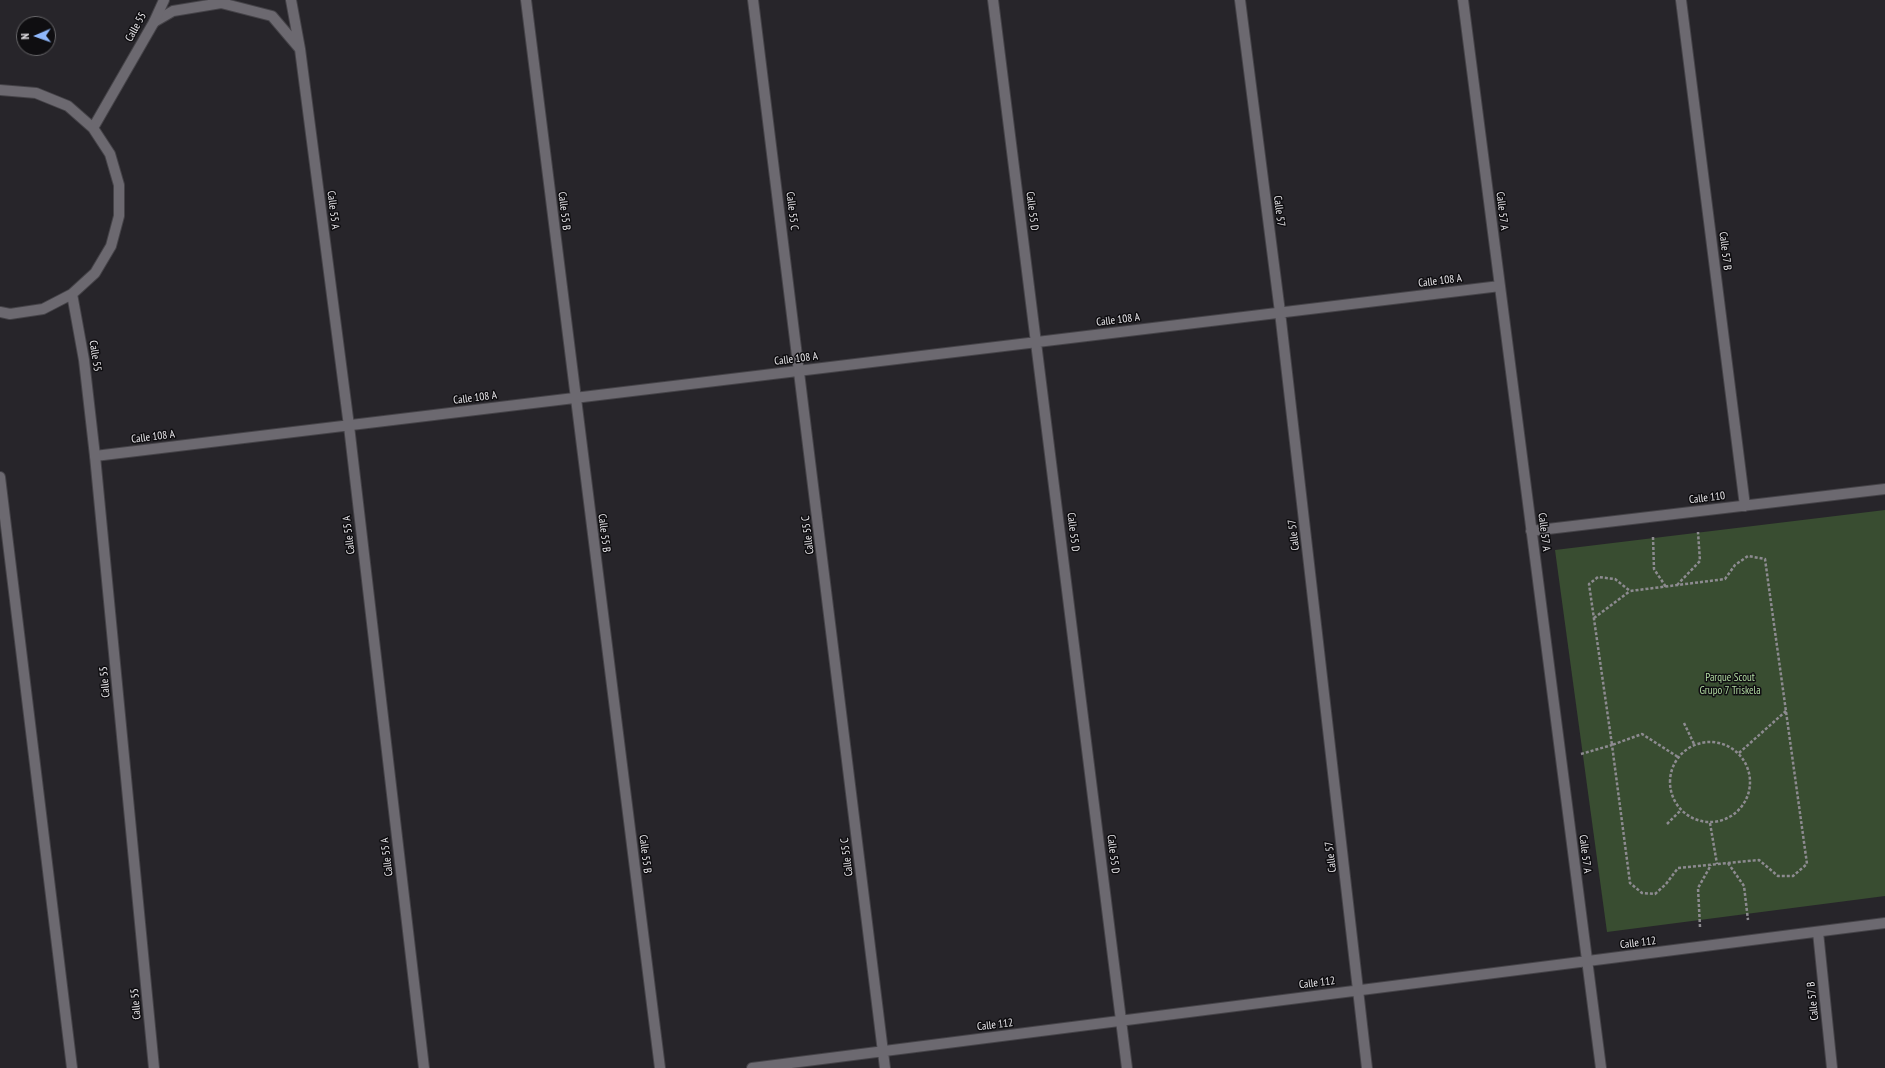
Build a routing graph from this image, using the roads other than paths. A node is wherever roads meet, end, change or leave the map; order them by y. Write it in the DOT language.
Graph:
graph roads {
  1 [pos="164,0"];
  2 [pos="291,0"];
  3 [pos="526,0"];
  4 [pos="753,0"];
  5 [pos="993,0"];
  6 [pos="1240,0"];
  7 [pos="1463,0"];
  8 [pos="1681,0"];
  9 [pos="154,22"];
  10 [pos="300,49"];
  11 [pos="0,90"];
  12 [pos="93,128"];
  13 [pos="1500,286"];
  14 [pos="72,294"];
  15 [pos="0,312"];
  16 [pos="1280,312"];
  17 [pos="1036,342"];
  18 [pos="800,371"];
  19 [pos="576,398"];
  20 [pos="349,426"];
  21 [pos="96,456"];
  22 [pos="0,477"];
  23 [pos="1885,488"];
  24 [pos="2,503"];
  25 [pos="1745,506"];
  26 [pos="1531,532"];
  27 [pos="1885,923"];
  28 [pos="1818,932"];
  29 [pos="1587,962"];
  30 [pos="1358,990"];
  31 [pos="1122,1021"];
  32 [pos="883,1051"];
  33 [pos="72,1068"];
  34 [pos="154,1068"];
  35 [pos="424,1068"];
  36 [pos="660,1068"];
  37 [pos="752,1068"];
  38 [pos="885,1068"];
  39 [pos="1127,1068"];
  40 [pos="1367,1068"];
  41 [pos="1601,1068"];
  42 [pos="1832,1068"];
  1 -- 9 [label="street, Calle 55"];
  2 -- 10 [label="street, Calle 55 A"];
  3 -- 19 [label="street, Calle 55 B"];
  4 -- 18 [label="street, Calle 55 C"];
  5 -- 17 [label="street, Calle 55 D"];
  6 -- 16 [label="street, Calle 57"];
  7 -- 13 [label="street, Calle 57 A"];
  8 -- 25 [label="street, Calle 57 B"];
  9 -- 10 [label="street"];
  9 -- 12 [label="street, Calle 55"];
  10 -- 20 [label="street, Calle 55 A"];
  11 -- 12 [label="street"];
  12 -- 14 [label="street"];
  13 -- 16 [label="street, Calle 108 A"];
  13 -- 26 [label="street, Calle 57 A"];
  14 -- 15 [label="street"];
  14 -- 21 [label="street, Calle 55"];
  16 -- 17 [label="street, Calle 108 A"];
  16 -- 30 [label="street, Calle 57"];
  17 -- 18 [label="street, Calle 108 A"];
  17 -- 31 [label="street, Calle 55 D"];
  18 -- 19 [label="street, Calle 108 A"];
  18 -- 32 [label="street, Calle 55 C"];
  19 -- 20 [label="street, Calle 108 A"];
  19 -- 36 [label="street, Calle 55 B"];
  20 -- 21 [label="street, Calle 108 A"];
  20 -- 35 [label="street, Calle 55 A"];
  21 -- 34 [label="street, Calle 55"];
  22 -- 24 [label="street"];
  23 -- 25 [label="street, Calle 110"];
  24 -- 33 [label="street"];
  25 -- 26 [label="street, Calle 110"];
  26 -- 29 [label="street, Calle 57 A"];
  27 -- 28 [label="street, Calle 112"];
  28 -- 29 [label="street, Calle 112"];
  28 -- 42 [label="street, Calle 57 B"];
  29 -- 30 [label="street, Calle 112"];
  29 -- 41 [label="street, Calle 57 A"];
  30 -- 31 [label="street, Calle 112"];
  30 -- 40 [label="street, Calle 57"];
  31 -- 32 [label="street, Calle 112"];
  31 -- 39 [label="street, Calle 55 D"];
  32 -- 37 [label="street, Calle 112"];
  32 -- 38 [label="street, Calle 55 C"];
}
